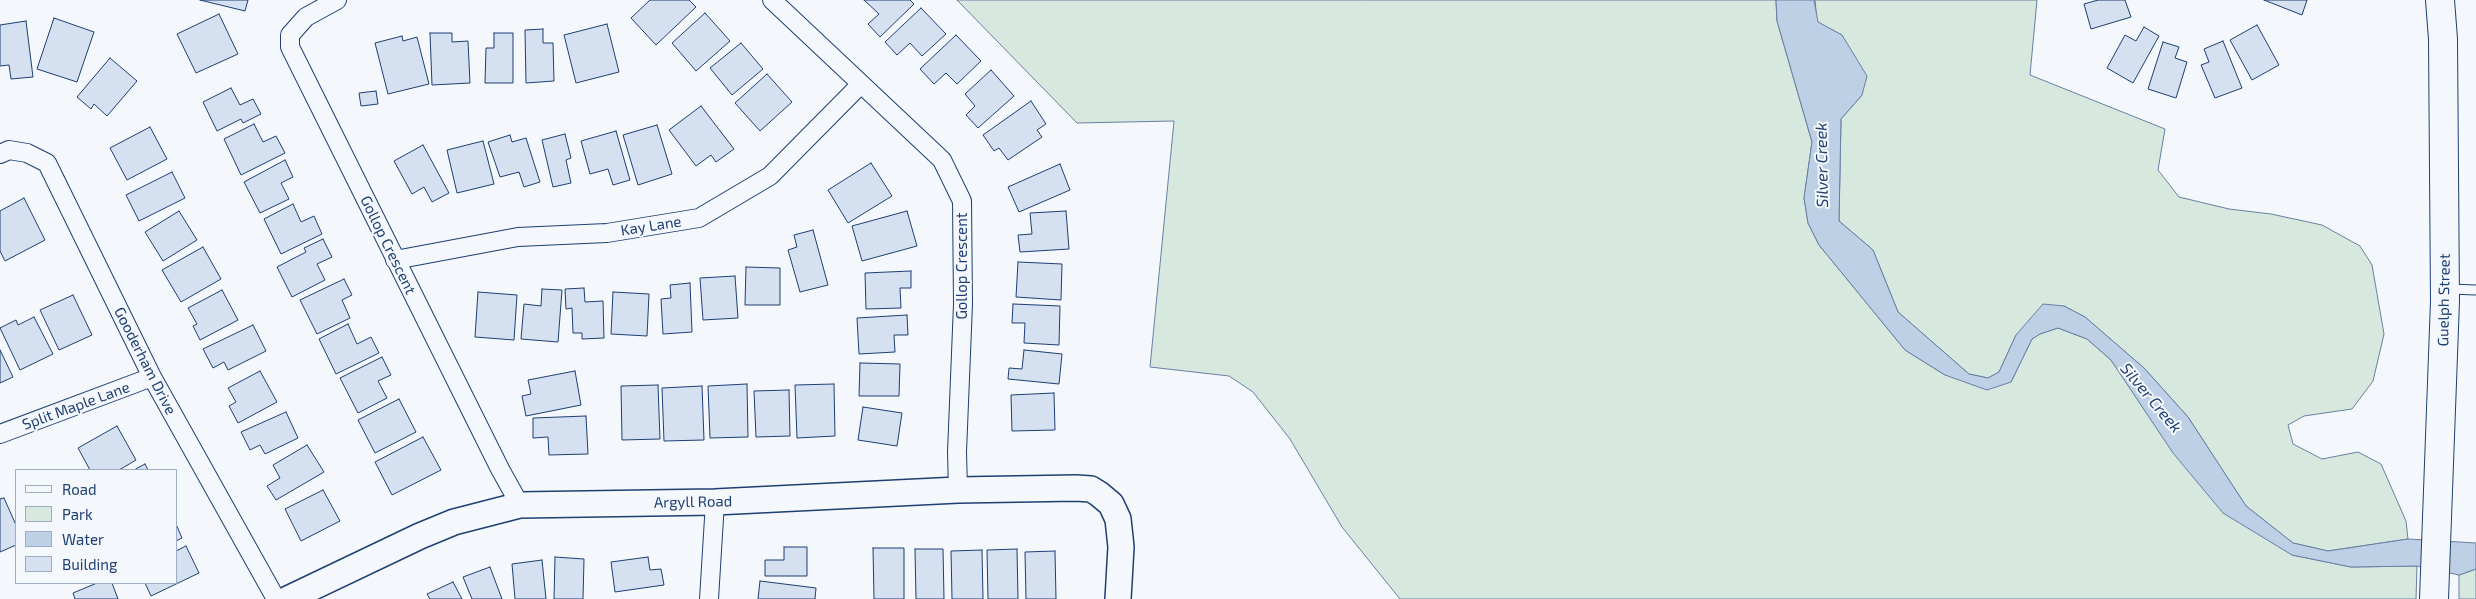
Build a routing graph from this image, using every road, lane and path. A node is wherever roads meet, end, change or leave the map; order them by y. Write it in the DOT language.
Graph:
graph roads {
  1 [pos="337,0"];
  2 [pos="772,0"];
  3 [pos="2440,0"];
  4 [pos="860,85"];
  5 [pos="0,154"];
  6 [pos="395,260"];
  7 [pos="2445,288"];
  8 [pos="2476,290"];
  9 [pos="152,377"];
  10 [pos="0,434"];
  11 [pos="958,490"];
  12 [pos="715,502"];
  13 [pos="520,505"];
  14 [pos="276,599"];
  15 [pos="288,599"];
  16 [pos="709,599"];
  17 [pos="1118,599"];
  18 [pos="2434,599"];
  1 -- 6 [label="street, Gollop Crescent"];
  2 -- 4 [label="street, Gollop Crescent"];
  3 -- 7 [label="main road, Guelph Street"];
  4 -- 6 [label="street, Kay Lane"];
  4 -- 11 [label="street, Gollop Crescent"];
  5 -- 9 [label="street, Gooderham Drive"];
  6 -- 13 [label="street, Gollop Crescent"];
  7 -- 8 [label="lane"];
  7 -- 18 [label="main road, Guelph Street"];
  9 -- 10 [label="street, Split Maple Lane"];
  9 -- 14 [label="street, Gooderham Drive"];
  11 -- 12 [label="street, Argyll Road"];
  11 -- 17 [label="street, Argyll Road"];
  12 -- 13 [label="street, Argyll Road"];
  12 -- 16 [label="street"];
  13 -- 15 [label="street, Argyll Road"];
}
